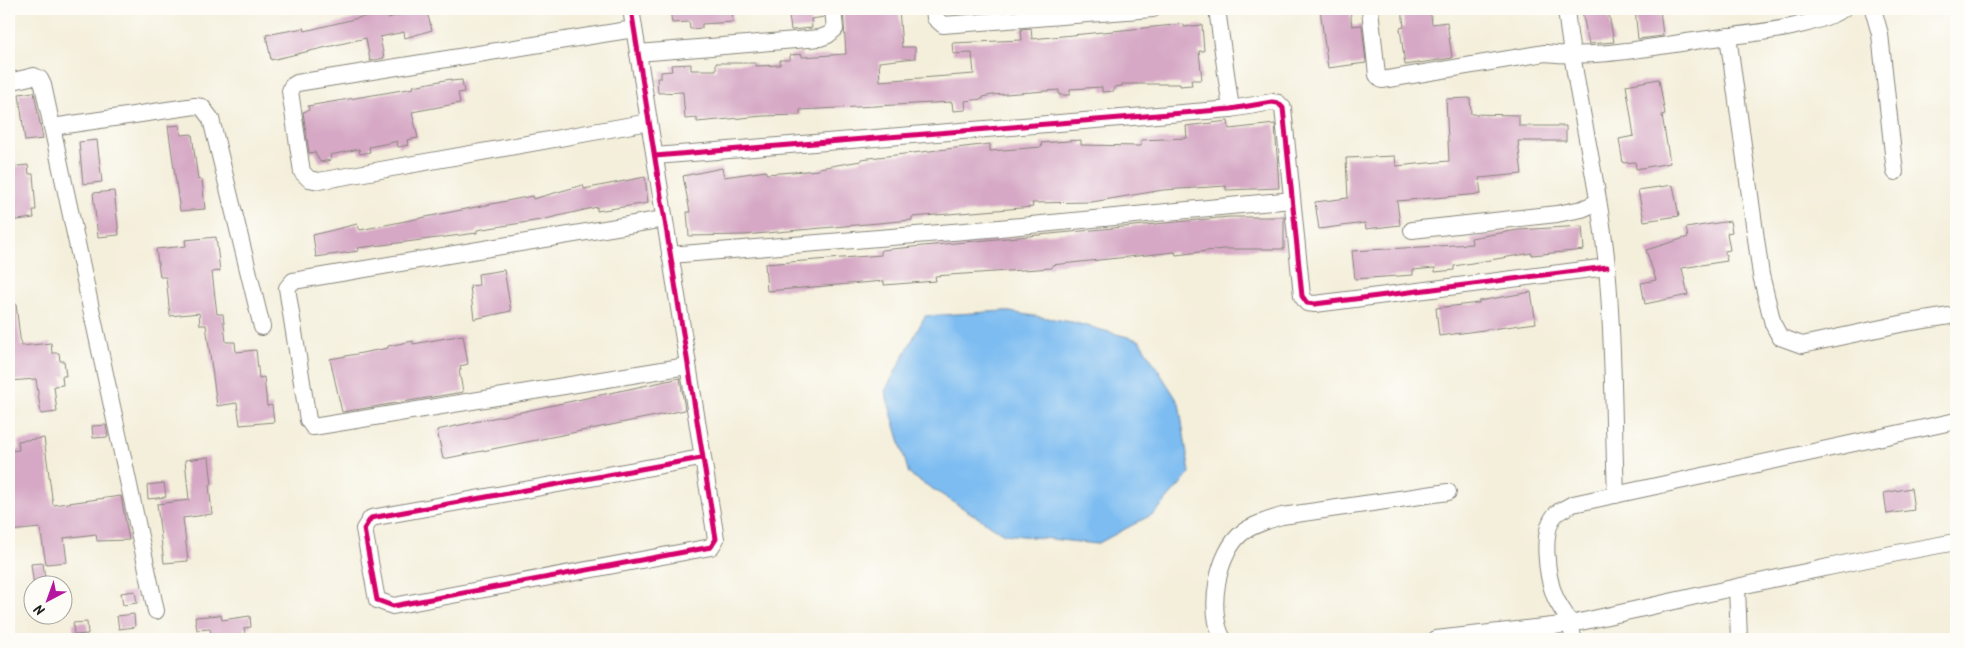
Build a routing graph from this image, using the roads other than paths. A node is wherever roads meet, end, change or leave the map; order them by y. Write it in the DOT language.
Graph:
graph roads {
  1 [pos="631,9"];
  2 [pos="833,9"];
  3 [pos="934,9"];
  4 [pos="1153,9"];
  5 [pos="1217,9"];
  6 [pos="1370,9"];
  7 [pos="1566,9"];
  8 [pos="1843,9"];
  9 [pos="1873,9"];
  10 [pos="634,29"];
  11 [pos="1728,36"];
  12 [pos="638,53"];
  13 [pos="1571,56"];
  14 [pos="9,82"];
  15 [pos="1230,109"];
  16 [pos="649,122"];
  17 [pos="52,127"];
  18 [pos="655,156"];
  19 [pos="1895,172"];
  20 [pos="1292,200"];
  21 [pos="1598,202"];
  22 [pos="664,219"];
  23 [pos="1412,230"];
  24 [pos="670,255"];
  25 [pos="1607,267"];
  26 [pos="1956,315"];
  27 [pos="262,327"];
  28 [pos="687,366"];
  29 [pos="1956,421"];
  30 [pos="701,458"];
  31 [pos="1448,492"];
  32 [pos="1616,495"];
  33 [pos="1956,542"];
  34 [pos="1738,588"];
  35 [pos="156,611"];
  36 [pos="1572,632"];
  37 [pos="1223,639"];
  38 [pos="1436,639"];
  39 [pos="1739,639"];
  1 -- 10 [label="street"];
  2 -- 12 [label="street"];
  3 -- 4 [label="street"];
  5 -- 15 [label="street"];
  6 -- 13 [label="street"];
  7 -- 13 [label="street"];
  8 -- 11 [label="street"];
  9 -- 19 [label="street"];
  10 -- 12 [label="street"];
  10 -- 16 [label="street"];
  11 -- 13 [label="street"];
  11 -- 26 [label="street"];
  12 -- 16 [label="street"];
  13 -- 21 [label="street"];
  14 -- 17 [label="street"];
  15 -- 18 [label="street"];
  15 -- 20 [label="street"];
  16 -- 18 [label="street"];
  17 -- 27 [label="street"];
  17 -- 35 [label="street"];
  18 -- 22 [label="street"];
  20 -- 24 [label="street"];
  20 -- 25 [label="street"];
  21 -- 23 [label="street"];
  21 -- 25 [label="street"];
  22 -- 24 [label="street"];
  22 -- 28 [label="street"];
  24 -- 28 [label="street"];
  25 -- 32 [label="street"];
  28 -- 30 [label="street"];
  29 -- 32 [label="street"];
  30 -- 30 [label="street"];
  31 -- 37 [label="street"];
  32 -- 36 [label="street"];
  33 -- 34 [label="street"];
  34 -- 36 [label="street"];
  34 -- 39 [label="street"];
  36 -- 38 [label="street"];
}
